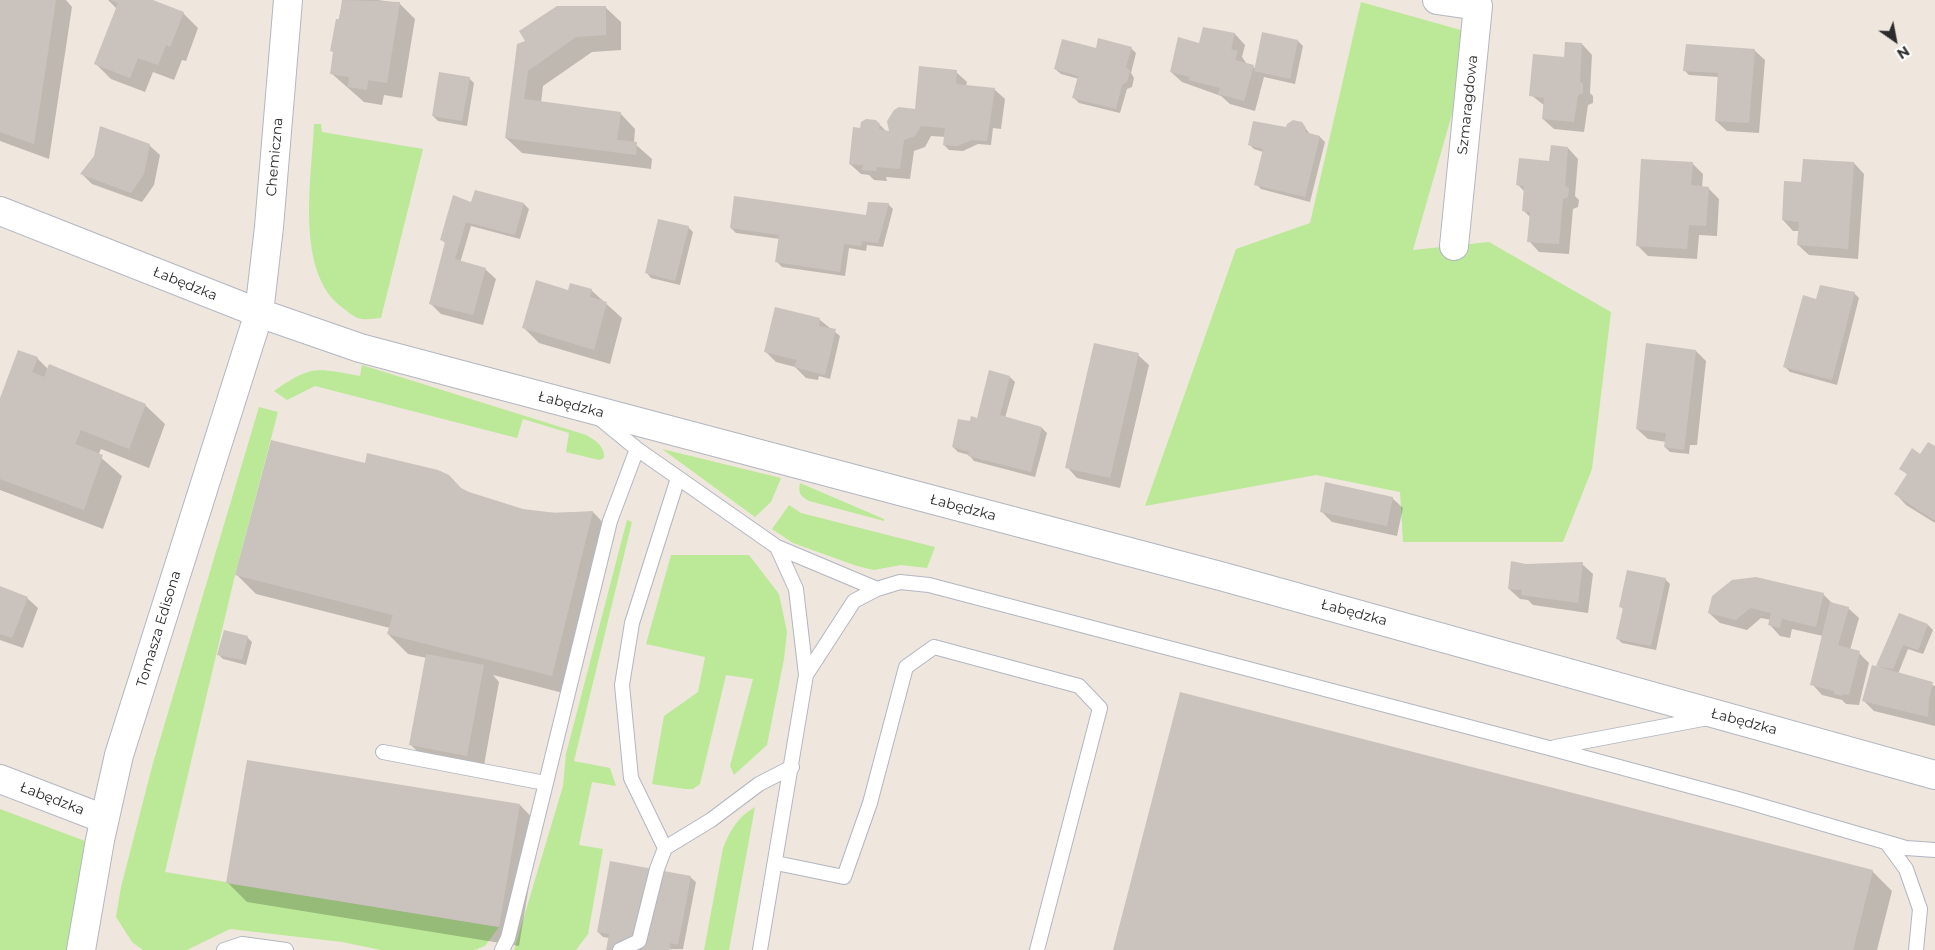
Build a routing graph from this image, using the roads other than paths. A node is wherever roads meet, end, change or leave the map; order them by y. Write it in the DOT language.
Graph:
graph roads {
  1 [pos="288,0"];
  2 [pos="1437,0"];
  3 [pos="0,211"];
  4 [pos="1454,246"];
  5 [pos="259,313"];
  6 [pos="588,409"];
  7 [pos="637,449"];
  8 [pos="678,478"];
  9 [pos="777,547"];
  10 [pos="877,588"];
  11 [pos="806,675"];
  12 [pos="1718,716"];
  13 [pos="1549,748"];
  14 [pos="383,752"];
  15 [pos="792,767"];
  16 [pos="1935,775"];
  17 [pos="0,779"];
  18 [pos="545,783"];
  19 [pos="104,819"];
  20 [pos="1887,843"];
  21 [pos="665,848"];
  22 [pos="1935,850"];
  23 [pos="776,863"];
  24 [pos="643,945"];
  25 [pos="81,950"];
  26 [pos="224,950"];
  27 [pos="286,950"];
  28 [pos="502,950"];
  29 [pos="620,950"];
  30 [pos="760,950"];
  31 [pos="1037,950"];
  32 [pos="1916,950"];
  1 -- 5 [label="street, Chemiczna"];
  2 -- 4 [label="street, Szmaragdowa"];
  3 -- 5 [label="street, Łabędzka"];
  5 -- 6 [label="street, Łabędzka"];
  5 -- 19 [label="street, Tomasza Edisona"];
  6 -- 7 [label="lane"];
  6 -- 12 [label="street, Łabędzka"];
  7 -- 8 [label="lane"];
  7 -- 18 [label="lane"];
  8 -- 9 [label="lane"];
  8 -- 21 [label="lane"];
  9 -- 10 [label="lane"];
  9 -- 11 [label="lane"];
  10 -- 11 [label="lane"];
  10 -- 13 [label="lane"];
  11 -- 15 [label="lane"];
  12 -- 13 [label="lane"];
  12 -- 16 [label="street, Łabędzka"];
  13 -- 20 [label="lane"];
  14 -- 18 [label="lane"];
  15 -- 21 [label="lane"];
  15 -- 23 [label="lane"];
  17 -- 19 [label="street, Łabędzka"];
  18 -- 28 [label="lane"];
  19 -- 25 [label="street, Tomasza Edisona"];
  20 -- 22 [label="lane"];
  20 -- 32 [label="lane"];
  21 -- 24 [label="lane"];
  23 -- 30 [label="lane"];
  23 -- 31 [label="lane"];
  24 -- 29 [label="lane"];
  26 -- 27 [label="lane"];
}
